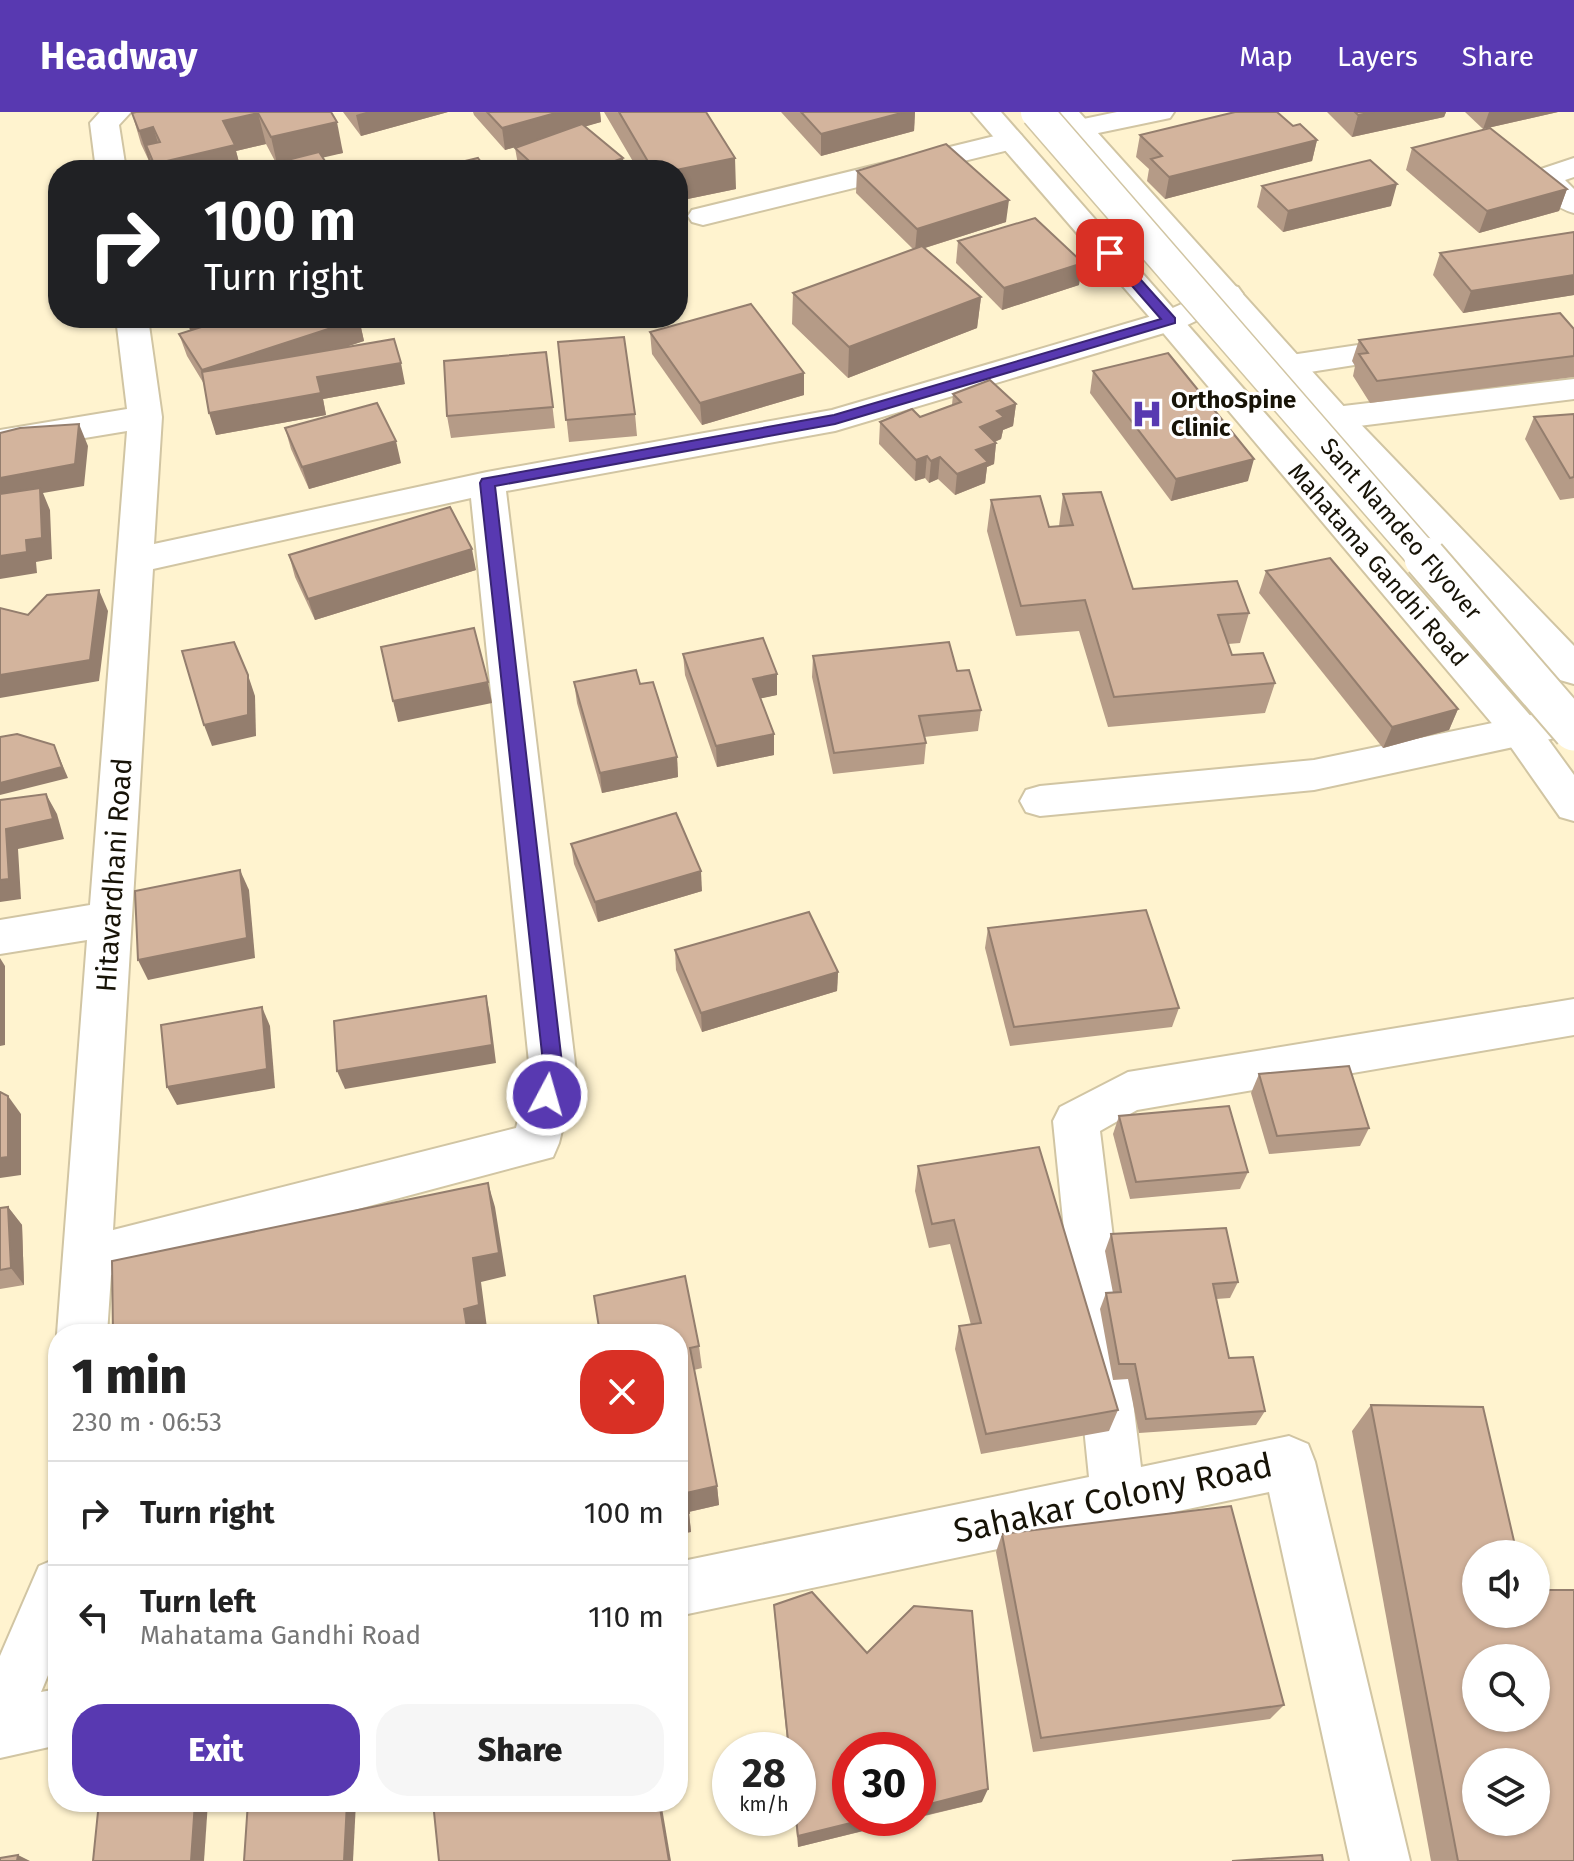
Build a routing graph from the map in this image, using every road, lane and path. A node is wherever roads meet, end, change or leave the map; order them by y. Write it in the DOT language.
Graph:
graph roads {
  1 [pos="117,112"];
  2 [pos="986,112"];
  3 [pos="1037,112"];
  4 [pos="1160,112"];
  5 [pos="1071,120"];
  6 [pos="1011,141"];
  7 [pos="110,160"];
  8 [pos="1574,167"];
  9 [pos="1574,204"];
  10 [pos="703,216"];
  11 [pos="1227,294"];
  12 [pos="1170,321"];
  13 [pos="133,328"];
  14 [pos="1440,343"];
  15 [pos="1333,359"];
  16 [pos="1291,365"];
  17 [pos="1574,389"];
  18 [pos="1350,416"];
  19 [pos="145,417"];
  20 [pos="0,441"];
  21 [pos="487,483"];
  22 [pos="136,560"];
  23 [pos="1574,670"];
  24 [pos="1574,720"];
  25 [pos="1520,730"];
  26 [pos="1574,730"];
  27 [pos="1040,801"];
  28 [pos="1574,806"];
  29 [pos="111,919"];
  30 [pos="0,937"];
  31 [pos="1574,1017"];
  32 [pos="88,1259"];
  33 [pos="83,1324"];
  34 [pos="1118,1497"];
  35 [pos="688,1587"];
  36 [pos="48,1609"];
  37 [pos="48,1719"];
  38 [pos="0,1726"];
  39 [pos="1380,1861"];
  1 -- 7 [label="street"];
  2 -- 6 [label="street, Mahatama Gandhi Road"];
  3 -- 26 [label="street, Sant Namdeo Flyover, bridge"];
  4 -- 5 [label="street"];
  5 -- 11 [label="street"];
  6 -- 10 [label="street"];
  6 -- 12 [label="street, Mahatama Gandhi Road"];
  8 -- 9 [label="street"];
  11 -- 12 [label="street"];
  11 -- 16 [label="street"];
  12 -- 21 [label="street"];
  12 -- 25 [label="street, Mahatama Gandhi Road"];
  13 -- 19 [label="street, Hitavardhani Road"];
  14 -- 15 [label="street"];
  15 -- 16 [label="street"];
  15 -- 18 [label="street"];
  16 -- 18 [label="street"];
  17 -- 18 [label="street"];
  18 -- 23 [label="street"];
  19 -- 20 [label="street"];
  19 -- 22 [label="street, Hitavardhani Road"];
  21 -- 22 [label="street"];
  21 -- 32 [label="street"];
  22 -- 29 [label="street, Hitavardhani Road"];
  24 -- 25 [label="street"];
  25 -- 27 [label="street"];
  25 -- 28 [label="street, Mahatama Gandhi Road"];
  29 -- 30 [label="street"];
  29 -- 32 [label="street, Hitavardhani Road"];
  31 -- 34 [label="street"];
  32 -- 33 [label="street, Hitavardhani Road"];
  34 -- 35 [label="street, Sahakar Colony Road"];
  34 -- 39 [label="street, Sahakar Colony Road"];
  36 -- 38 [label="street"];
  37 -- 38 [label="street"];
}
